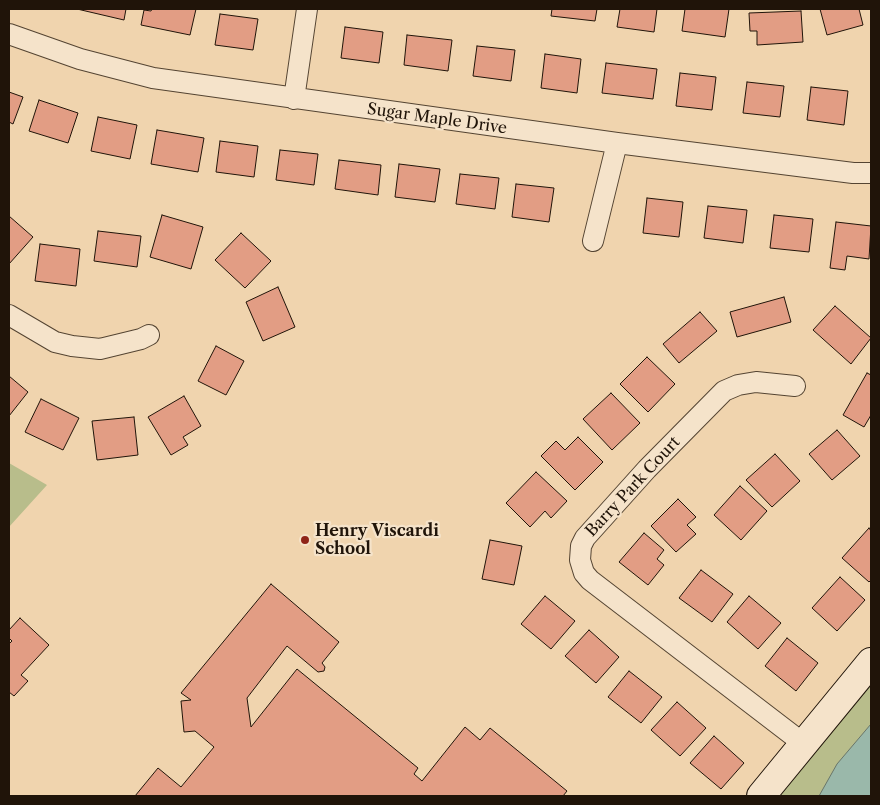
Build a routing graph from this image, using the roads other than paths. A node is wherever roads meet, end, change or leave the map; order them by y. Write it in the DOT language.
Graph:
graph roads {
  1 [pos="306,9"];
  2 [pos="9,34"];
  3 [pos="294,99"];
  4 [pos="617,143"];
  5 [pos="871,173"];
  6 [pos="593,241"];
  7 [pos="9,315"];
  8 [pos="149,334"];
  9 [pos="795,386"];
  10 [pos="871,662"];
  11 [pos="804,744"];
  12 [pos="761,796"];
  1 -- 3 [label="street"];
  2 -- 3 [label="street, Sugar Maple Drive"];
  3 -- 4 [label="street, Sugar Maple Drive"];
  4 -- 5 [label="street, Sugar Maple Drive"];
  4 -- 6 [label="street"];
  7 -- 8 [label="street"];
  9 -- 11 [label="street, Barry Park Court"];
  10 -- 11 [label="main road"];
  11 -- 12 [label="main road"];
}
